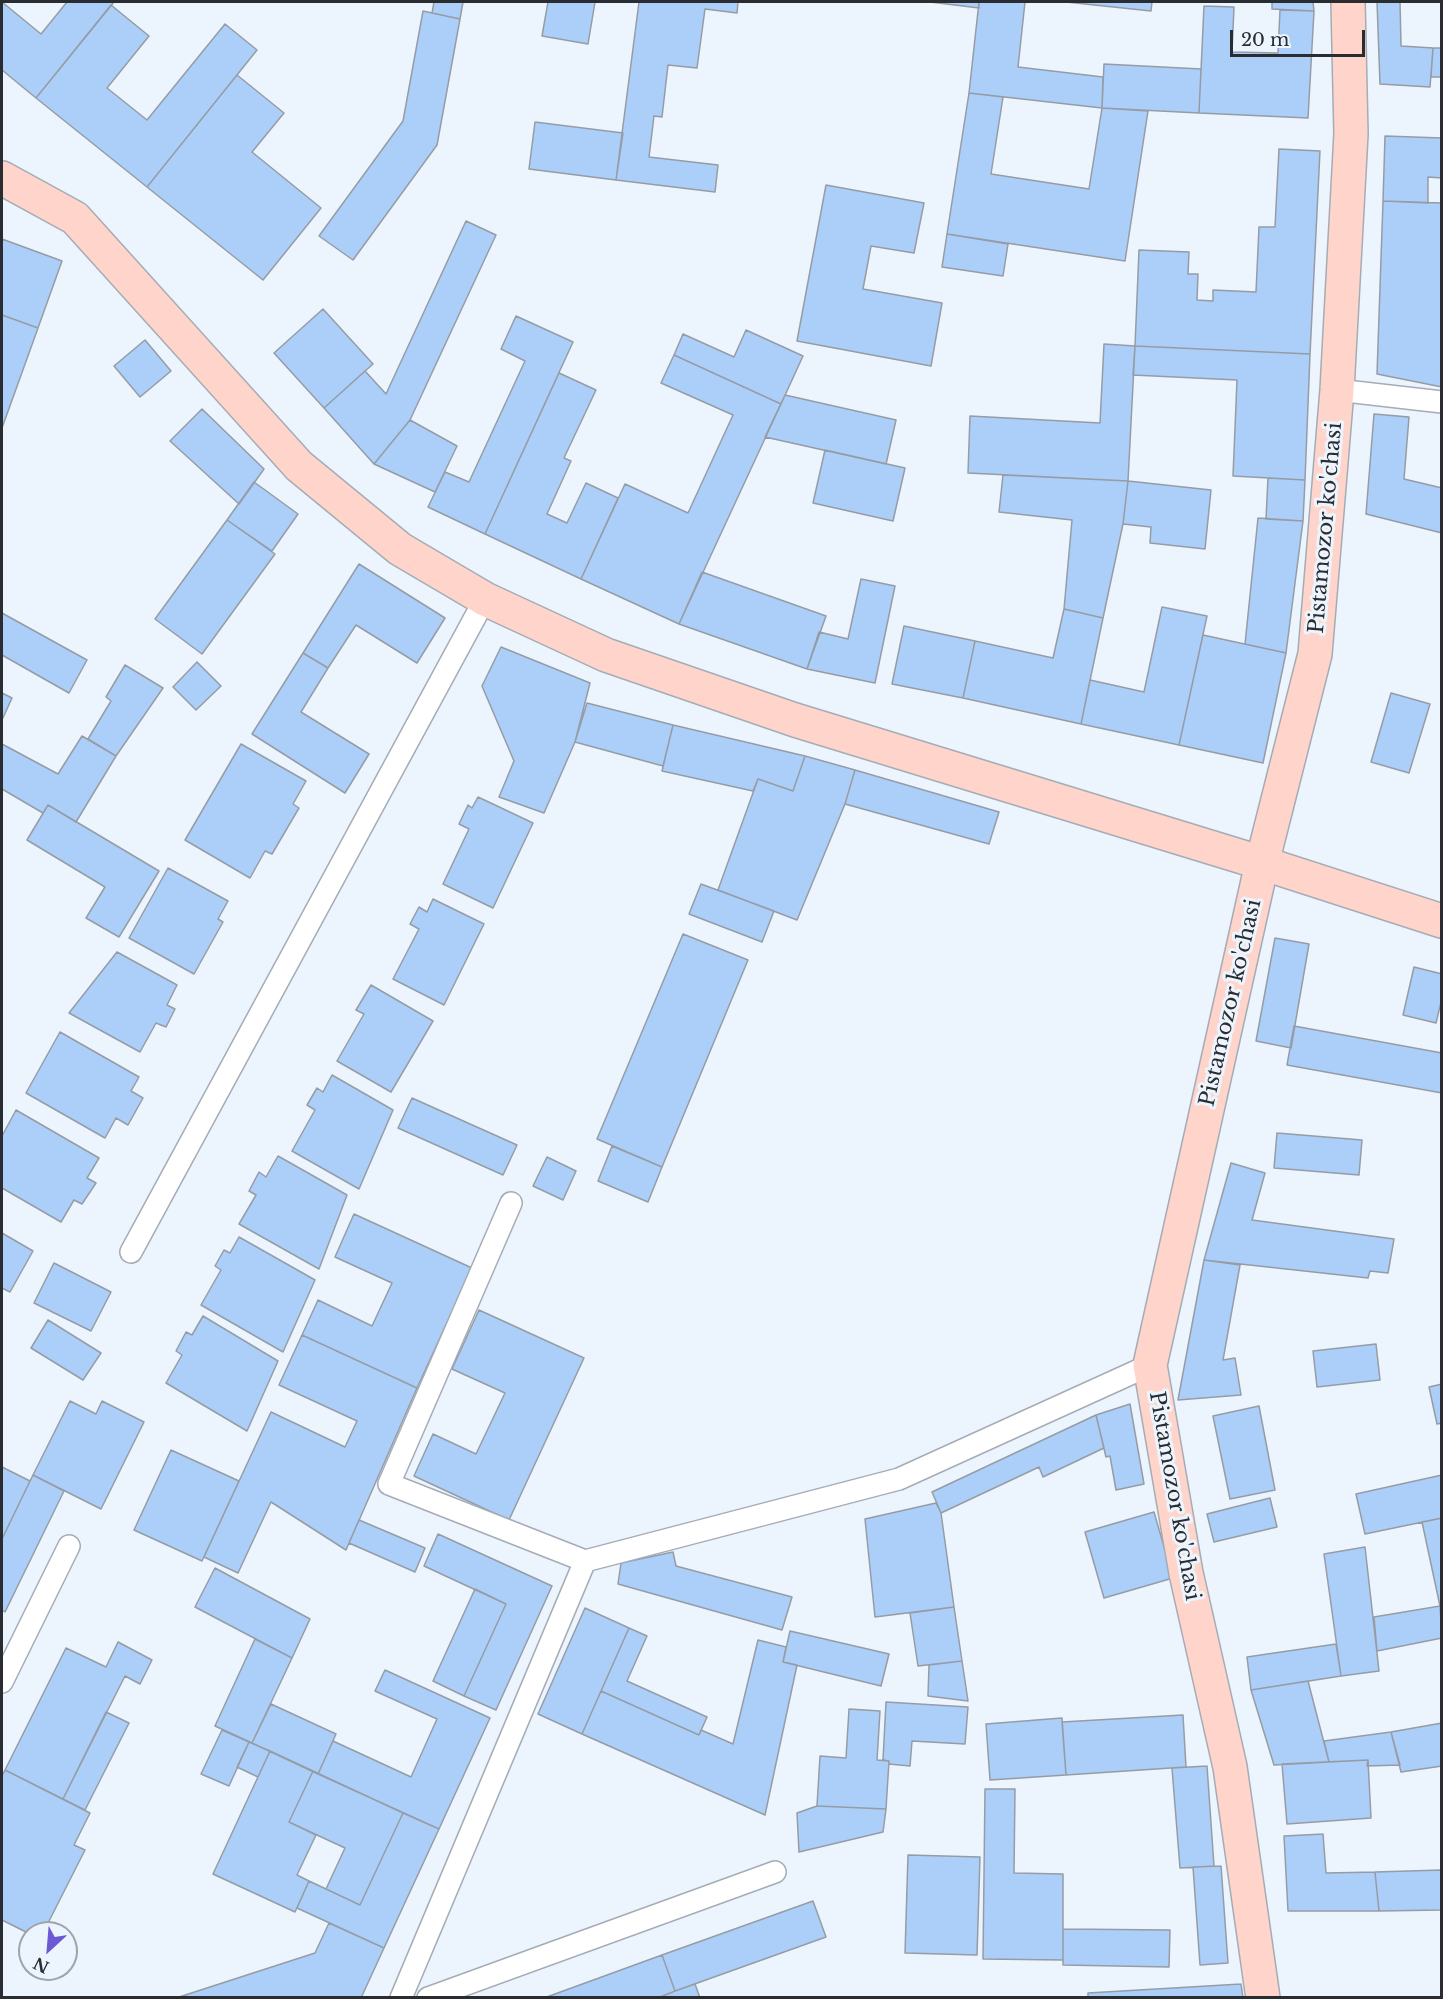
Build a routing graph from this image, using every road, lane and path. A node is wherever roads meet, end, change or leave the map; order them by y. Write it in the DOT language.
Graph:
graph roads {
  1 [pos="1348,2"];
  2 [pos="2,178"];
  3 [pos="1336,390"];
  4 [pos="1442,402"];
  5 [pos="485,599"];
  6 [pos="1262,862"];
  7 [pos="1442,921"];
  8 [pos="511,1203"];
  9 [pos="131,1252"];
  10 [pos="1150,1365"];
  11 [pos="69,1546"];
  12 [pos="585,1561"];
  13 [pos="2,1682"];
  14 [pos="775,1872"];
  15 [pos="401,1998"];
  16 [pos="428,1998"];
  17 [pos="1263,1998"];
  1 -- 3 [label="street, Pistamozor ko'chasi"];
  2 -- 5 [label="street"];
  3 -- 4 [label="lane"];
  3 -- 6 [label="street, Pistamozor ko'chasi"];
  5 -- 6 [label="street"];
  5 -- 9 [label="lane"];
  6 -- 7 [label="street"];
  6 -- 10 [label="street, Pistamozor ko'chasi"];
  8 -- 12 [label="lane"];
  10 -- 12 [label="lane"];
  10 -- 17 [label="street, Pistamozor ko'chasi"];
  11 -- 13 [label="lane"];
  12 -- 15 [label="lane"];
  14 -- 16 [label="lane"];
}
